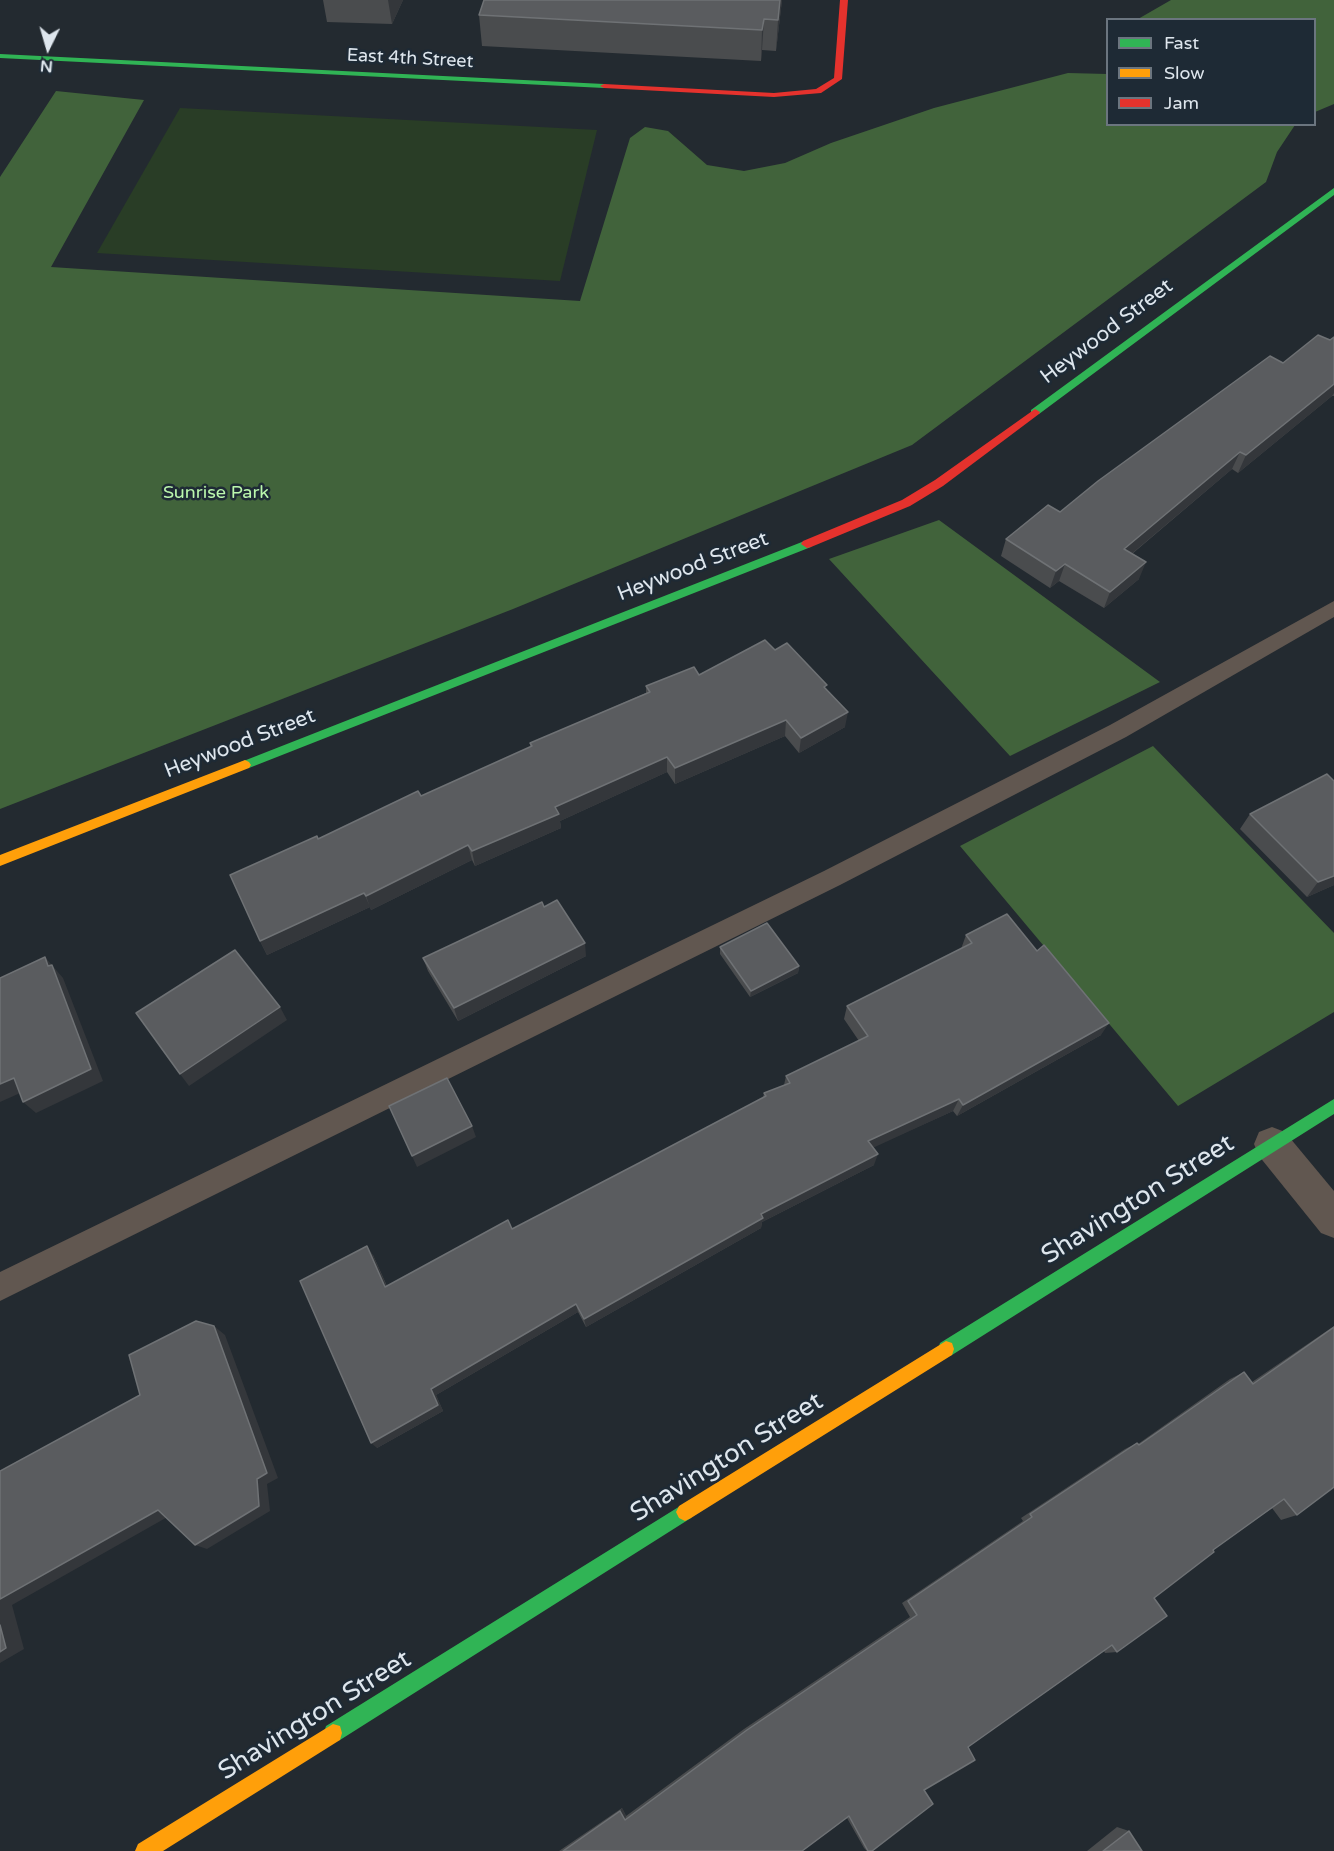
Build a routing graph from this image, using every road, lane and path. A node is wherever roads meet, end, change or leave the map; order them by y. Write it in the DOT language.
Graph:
graph roads {
  1 [pos="844,0"];
  2 [pos="0,56"];
  3 [pos="1334,190"];
  4 [pos="1334,608"];
  5 [pos="0,861"];
  6 [pos="1334,1106"];
  7 [pos="1272,1144"];
  8 [pos="1334,1220"];
  9 [pos="0,1287"];
  10 [pos="145,1851"];
  1 -- 2 [label="street, East 4th Street"];
  3 -- 5 [label="street, Heywood Street"];
  4 -- 9 [label="lane"];
  6 -- 7 [label="street, Shavington Street"];
  7 -- 8 [label="street"];
  7 -- 10 [label="street, Shavington Street"];
}
